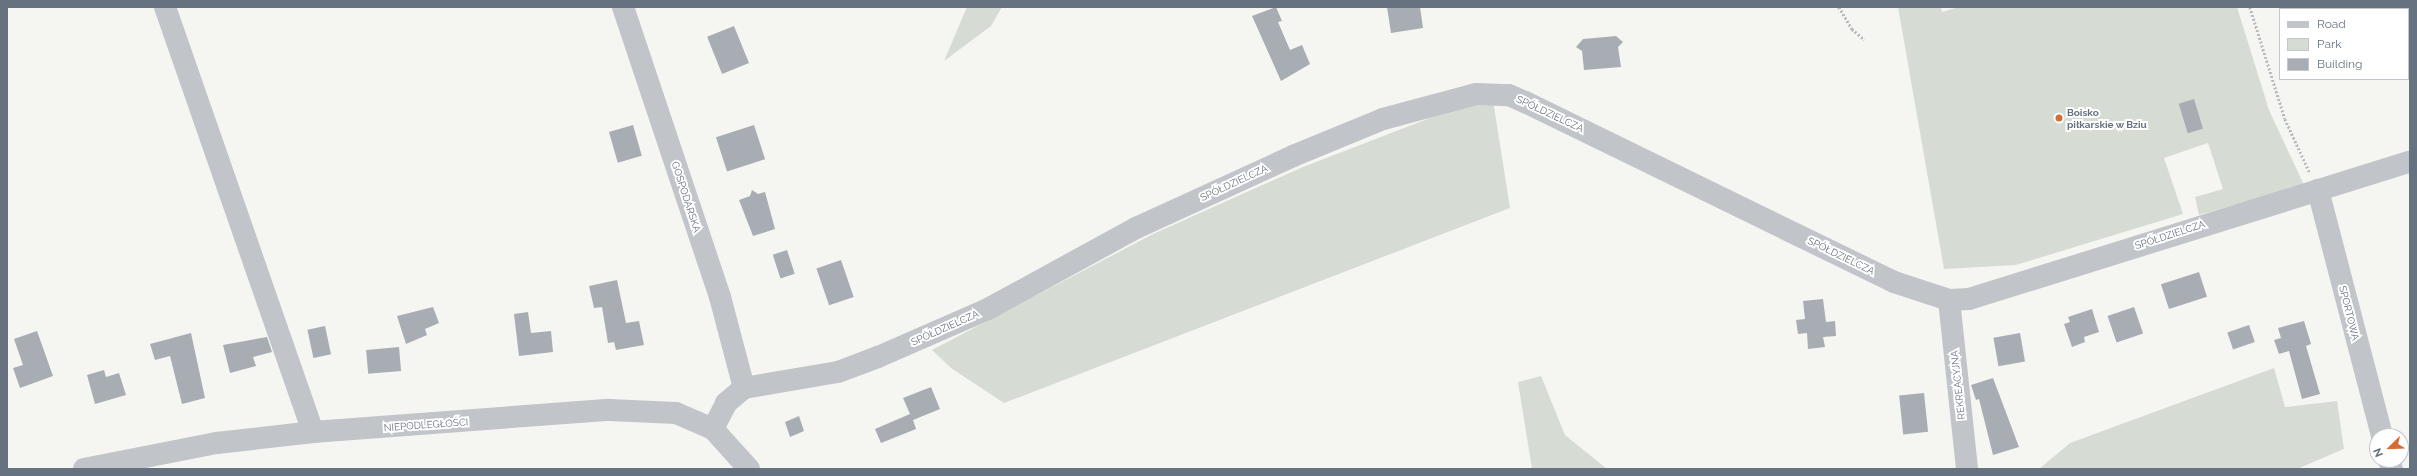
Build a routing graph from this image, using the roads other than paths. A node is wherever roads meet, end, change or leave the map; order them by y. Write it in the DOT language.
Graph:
graph roads {
  1 [pos="165,7"];
  2 [pos="623,7"];
  3 [pos="2410,162"];
  4 [pos="2318,190"];
  5 [pos="1949,300"];
  6 [pos="744,388"];
  7 [pos="2380,428"];
  8 [pos="713,429"];
  9 [pos="313,432"];
  10 [pos="84,469"];
  11 [pos="749,469"];
  12 [pos="1967,469"];
  1 -- 9 [label="street"];
  2 -- 6 [label="street, GOSPODARSKA"];
  3 -- 4 [label="street, SPÓŁDZIELCZA"];
  4 -- 5 [label="street, SPÓŁDZIELCZA"];
  4 -- 7 [label="street, SPORTOWA"];
  5 -- 6 [label="street, SPÓŁDZIELCZA"];
  5 -- 12 [label="street, REKREACYJNA"];
  6 -- 8 [label="street"];
  8 -- 9 [label="street, NIEPODLEGŁOŚCI"];
  8 -- 11 [label="street, NIEPODLEGŁOŚCI"];
  9 -- 10 [label="street, NIEPODLEGŁOŚCI"];
}
